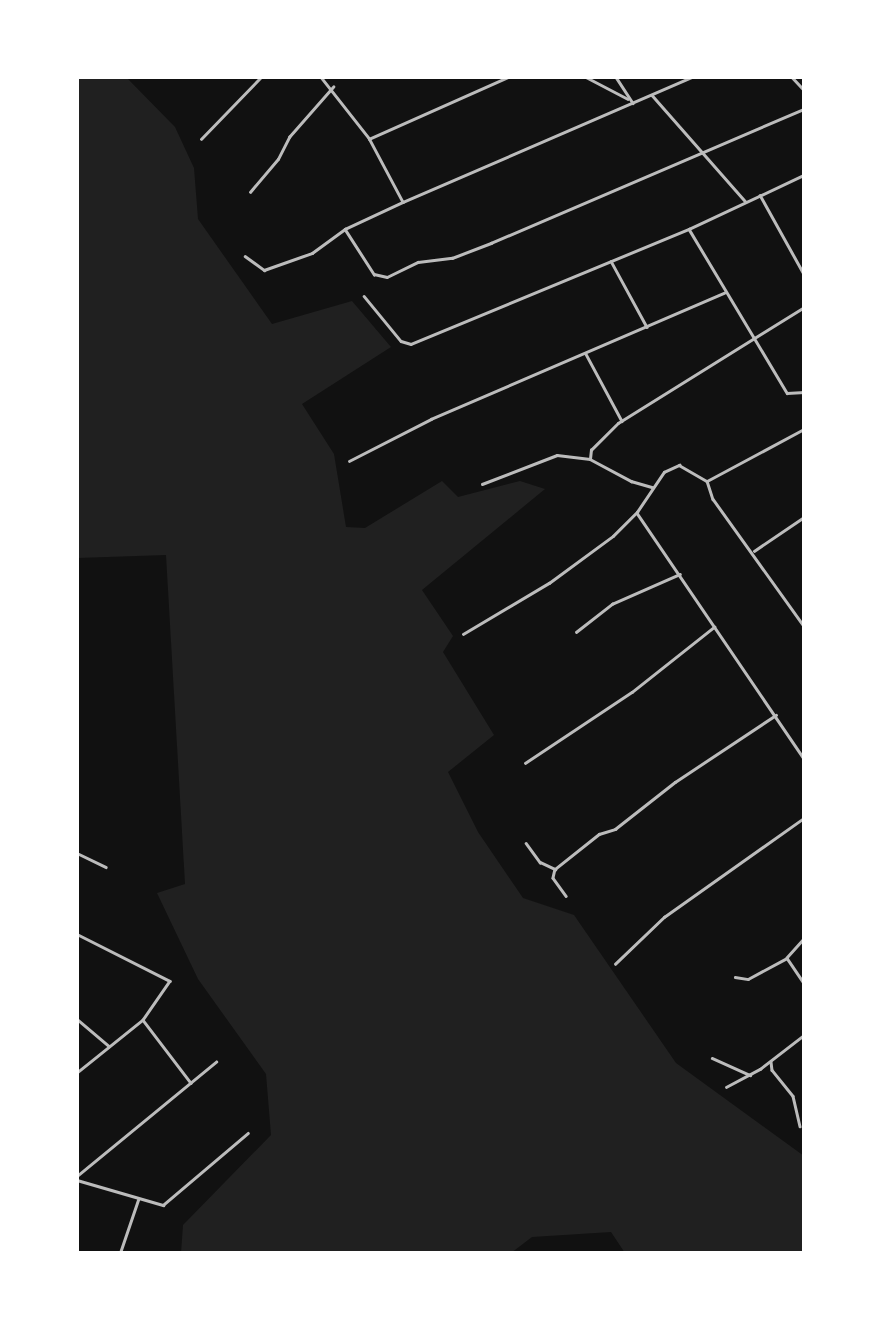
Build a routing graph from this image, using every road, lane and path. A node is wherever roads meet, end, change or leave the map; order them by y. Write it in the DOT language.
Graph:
graph roads {
  1 [pos="261,77"];
  2 [pos="321,77"];
  3 [pos="508,77"];
  4 [pos="586,77"];
  5 [pos="616,77"];
  6 [pos="692,77"];
  7 [pos="792,77"];
  8 [pos="333,87"];
  9 [pos="804,90"];
  10 [pos="652,95"];
  11 [pos="628,99"];
  12 [pos="633,104"];
  13 [pos="804,109"];
  14 [pos="201,139"];
  15 [pos="369,139"];
  16 [pos="700,153"];
  17 [pos="804,175"];
  18 [pos="250,192"];
  19 [pos="760,195"];
  20 [pos="745,201"];
  21 [pos="403,202"];
  22 [pos="345,229"];
  23 [pos="689,229"];
  24 [pos="245,256"];
  25 [pos="611,261"];
  26 [pos="804,274"];
  27 [pos="724,293"];
  28 [pos="364,296"];
  29 [pos="804,307"];
  30 [pos="647,327"];
  31 [pos="755,339"];
  32 [pos="586,354"];
  33 [pos="804,392"];
  34 [pos="622,421"];
  35 [pos="804,429"];
  36 [pos="590,459"];
  37 [pos="349,461"];
  38 [pos="707,481"];
  39 [pos="482,484"];
  40 [pos="652,487"];
  41 [pos="637,512"];
  42 [pos="804,517"];
  43 [pos="754,551"];
  44 [pos="680,573"];
  45 [pos="804,614"];
  46 [pos="799,618"];
  47 [pos="804,626"];
  48 [pos="714,627"];
  49 [pos="576,632"];
  50 [pos="463,634"];
  51 [pos="776,715"];
  52 [pos="804,759"];
  53 [pos="525,763"];
  54 [pos="804,818"];
  55 [pos="526,843"];
  56 [pos="77,853"];
  57 [pos="106,867"];
  58 [pos="555,869"];
  59 [pos="566,896"];
  60 [pos="77,934"];
  61 [pos="804,939"];
  62 [pos="787,958"];
  63 [pos="615,964"];
  64 [pos="735,977"];
  65 [pos="804,983"];
  66 [pos="77,1019"];
  67 [pos="143,1020"];
  68 [pos="804,1035"];
  69 [pos="109,1046"];
  70 [pos="712,1058"];
  71 [pos="772,1059"];
  72 [pos="216,1062"];
  73 [pos="77,1073"];
  74 [pos="750,1075"];
  75 [pos="191,1083"];
  76 [pos="726,1087"];
  77 [pos="800,1126"];
  78 [pos="248,1133"];
  79 [pos="77,1178"];
  80 [pos="138,1200"];
  81 [pos="120,1253"];
  1 -- 14 [label="street"];
  2 -- 8 [label="street"];
  3 -- 15 [label="street"];
  4 -- 11 [label="street"];
  5 -- 11 [label="street"];
  6 -- 10 [label="street"];
  7 -- 9 [label="street"];
  8 -- 15 [label="street"];
  8 -- 18 [label="street"];
  10 -- 12 [label="street"];
  10 -- 16 [label="street"];
  11 -- 12 [label="street"];
  12 -- 21 [label="street"];
  13 -- 16 [label="street"];
  15 -- 21 [label="street"];
  16 -- 20 [label="street"];
  16 -- 22 [label="street"];
  17 -- 19 [label="street"];
  19 -- 20 [label="street"];
  19 -- 26 [label="street"];
  20 -- 23 [label="street"];
  21 -- 22 [label="street"];
  22 -- 24 [label="street"];
  23 -- 25 [label="street"];
  23 -- 27 [label="street"];
  25 -- 28 [label="street"];
  25 -- 30 [label="street"];
  27 -- 30 [label="street"];
  27 -- 31 [label="street"];
  29 -- 31 [label="street"];
  30 -- 32 [label="street"];
  31 -- 33 [label="street"];
  31 -- 34 [label="street"];
  32 -- 34 [label="street"];
  32 -- 37 [label="street"];
  34 -- 36 [label="street"];
  35 -- 38 [label="street"];
  36 -- 39 [label="street"];
  36 -- 40 [label="street"];
  38 -- 40 [label="street"];
  38 -- 43 [label="street"];
  40 -- 41 [label="street"];
  41 -- 44 [label="street"];
  41 -- 50 [label="street"];
  42 -- 43 [label="street"];
  43 -- 46 [label="street"];
  44 -- 48 [label="street"];
  44 -- 49 [label="street"];
  45 -- 46 [label="street"];
  46 -- 47 [label="street"];
  48 -- 51 [label="street"];
  48 -- 53 [label="street"];
  51 -- 52 [label="street"];
  51 -- 58 [label="street"];
  54 -- 63 [label="street"];
  55 -- 58 [label="street"];
  56 -- 57 [label="street"];
  58 -- 59 [label="street"];
  60 -- 67 [label="street"];
  61 -- 62 [label="street"];
  62 -- 64 [label="street"];
  62 -- 65 [label="street"];
  66 -- 69 [label="street"];
  67 -- 69 [label="street"];
  67 -- 75 [label="street"];
  68 -- 71 [label="street"];
  69 -- 73 [label="street"];
  70 -- 74 [label="street"];
  71 -- 74 [label="street"];
  71 -- 77 [label="street"];
  72 -- 75 [label="street"];
  74 -- 76 [label="street"];
  75 -- 79 [label="street"];
  78 -- 80 [label="street"];
  79 -- 80 [label="street"];
  80 -- 81 [label="street"];
}
